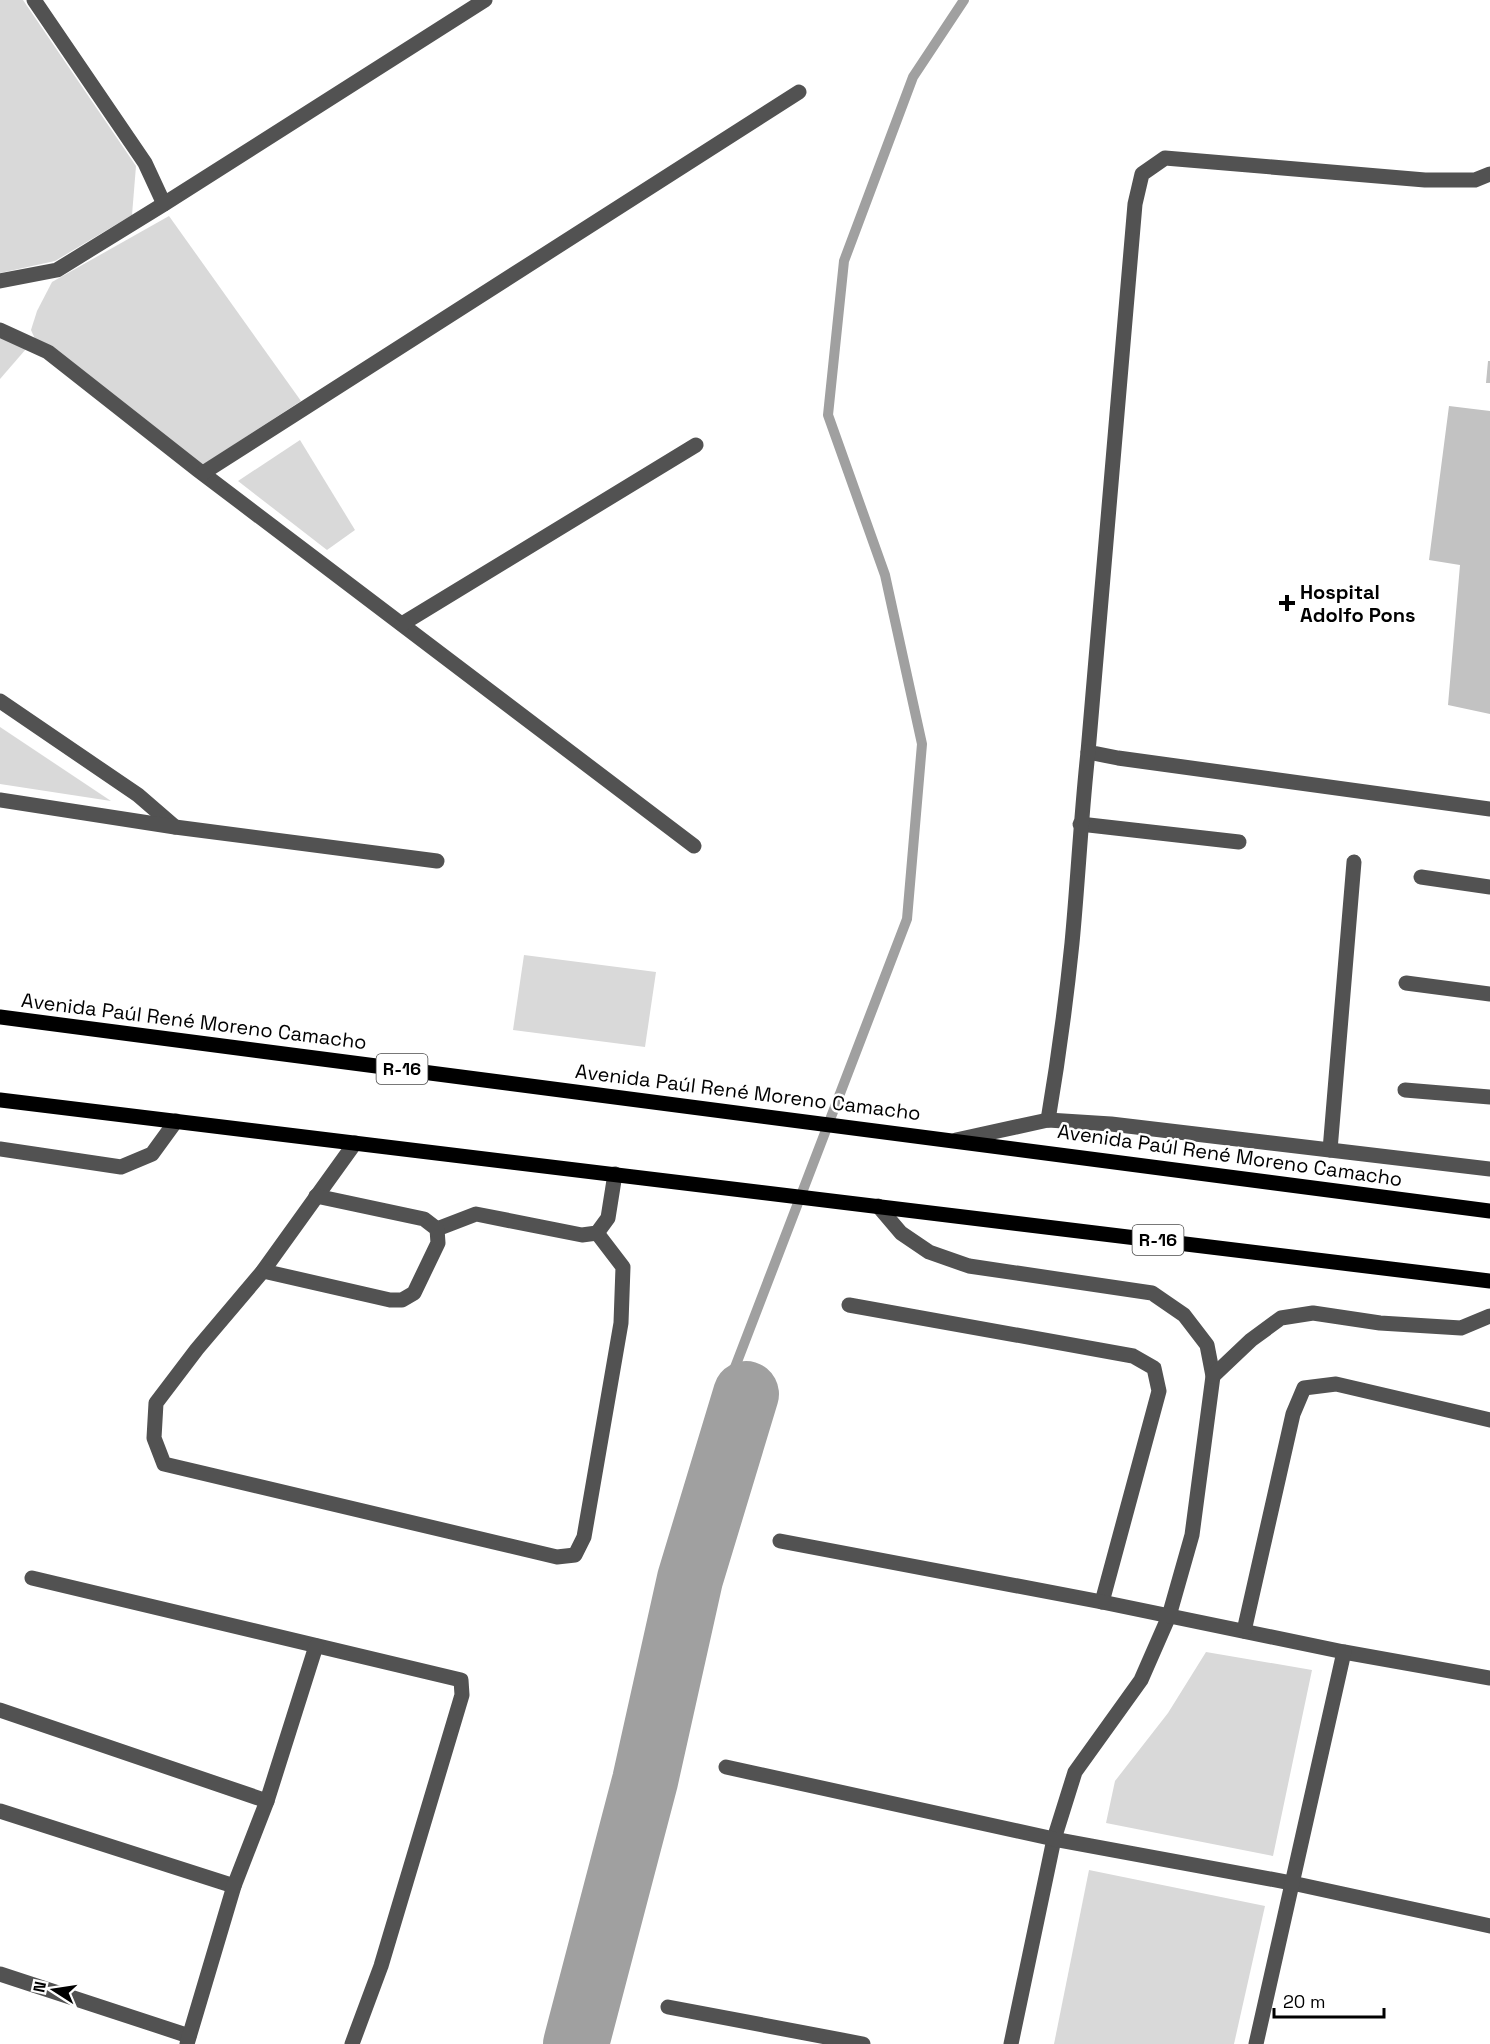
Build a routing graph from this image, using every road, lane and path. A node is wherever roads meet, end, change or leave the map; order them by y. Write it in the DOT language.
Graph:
graph roads {
  1 [pos="33,0"];
  2 [pos="485,0"];
  3 [pos="799,92"];
  4 [pos="1490,174"];
  5 [pos="164,204"];
  6 [pos="0,281"];
  7 [pos="0,330"];
  8 [pos="696,445"];
  9 [pos="203,473"];
  10 [pos="402,624"];
  11 [pos="0,701"];
  12 [pos="1088,752"];
  13 [pos="0,800"];
  14 [pos="1490,809"];
  15 [pos="1080,824"];
  16 [pos="175,827"];
  17 [pos="1239,842"];
  18 [pos="694,846"];
  19 [pos="437,861"];
  20 [pos="1354,862"];
  21 [pos="1420,878"];
  22 [pos="1490,887"];
  23 [pos="1406,983"];
  24 [pos="1490,994"];
  25 [pos="0,1016"];
  26 [pos="1405,1090"];
  27 [pos="1490,1096"];
  28 [pos="0,1100"];
  29 [pos="1048,1120"];
  30 [pos="176,1121"];
  31 [pos="956,1140"];
  32 [pos="355,1143"];
  33 [pos="0,1149"];
  34 [pos="1330,1150"];
  35 [pos="1490,1169"];
  36 [pos="615,1174"];
  37 [pos="316,1196"];
  38 [pos="878,1206"];
  39 [pos="1490,1211"];
  40 [pos="437,1228"];
  41 [pos="597,1233"];
  42 [pos="263,1271"];
  43 [pos="1490,1281"];
  44 [pos="849,1305"];
  45 [pos="1490,1316"];
  46 [pos="1213,1376"];
  47 [pos="1490,1420"];
  48 [pos="780,1541"];
  49 [pos="32,1578"];
  50 [pos="1102,1602"];
  51 [pos="1168,1616"];
  52 [pos="1244,1630"];
  53 [pos="316,1646"];
  54 [pos="1344,1652"];
  55 [pos="1490,1678"];
  56 [pos="0,1710"];
  57 [pos="726,1767"];
  58 [pos="267,1801"];
  59 [pos="0,1811"];
  60 [pos="1054,1839"];
  61 [pos="1292,1883"];
  62 [pos="234,1886"];
  63 [pos="1490,1926"];
  64 [pos="0,1974"];
  65 [pos="668,2007"];
  66 [pos="188,2040"];
  67 [pos="352,2044"];
  68 [pos="863,2044"];
  69 [pos="1011,2044"];
  70 [pos="1256,2044"];
  1 -- 5 [label="street"];
  2 -- 5 [label="street"];
  3 -- 9 [label="street"];
  4 -- 12 [label="street"];
  5 -- 6 [label="street"];
  7 -- 9 [label="street"];
  8 -- 10 [label="street"];
  9 -- 10 [label="street"];
  10 -- 18 [label="street"];
  11 -- 16 [label="street"];
  12 -- 14 [label="street"];
  12 -- 15 [label="street"];
  13 -- 16 [label="street"];
  15 -- 17 [label="street"];
  15 -- 29 [label="street"];
  16 -- 19 [label="street"];
  20 -- 34 [label="street"];
  21 -- 22 [label="street"];
  23 -- 24 [label="street"];
  25 -- 31 [label="main road, Avenida Paúl René Moreno Camacho / R-16"];
  26 -- 27 [label="street"];
  28 -- 30 [label="main road, R-16"];
  29 -- 31 [label="street"];
  29 -- 34 [label="street"];
  30 -- 32 [label="main road, R-16"];
  30 -- 33 [label="street"];
  31 -- 39 [label="main road, Avenida Paúl René Moreno Camacho / R-16"];
  32 -- 36 [label="main road, R-16"];
  32 -- 37 [label="street"];
  34 -- 35 [label="street"];
  36 -- 38 [label="main road, R-16"];
  36 -- 41 [label="street"];
  37 -- 40 [label="street"];
  37 -- 42 [label="street"];
  38 -- 43 [label="main road, R-16"];
  38 -- 46 [label="street"];
  40 -- 41 [label="street"];
  40 -- 42 [label="street"];
  41 -- 42 [label="street"];
  44 -- 50 [label="street"];
  45 -- 46 [label="street"];
  46 -- 51 [label="street"];
  47 -- 52 [label="street"];
  48 -- 50 [label="street"];
  49 -- 53 [label="street"];
  50 -- 51 [label="street"];
  51 -- 52 [label="street"];
  51 -- 60 [label="street"];
  52 -- 54 [label="street"];
  53 -- 58 [label="street"];
  53 -- 67 [label="street"];
  54 -- 55 [label="street"];
  54 -- 61 [label="street"];
  56 -- 58 [label="street"];
  57 -- 60 [label="street"];
  58 -- 62 [label="street"];
  59 -- 62 [label="street"];
  60 -- 61 [label="street"];
  60 -- 69 [label="street"];
  61 -- 63 [label="street"];
  61 -- 70 [label="street"];
  62 -- 66 [label="street"];
  64 -- 66 [label="street"];
  65 -- 68 [label="street"];
}
